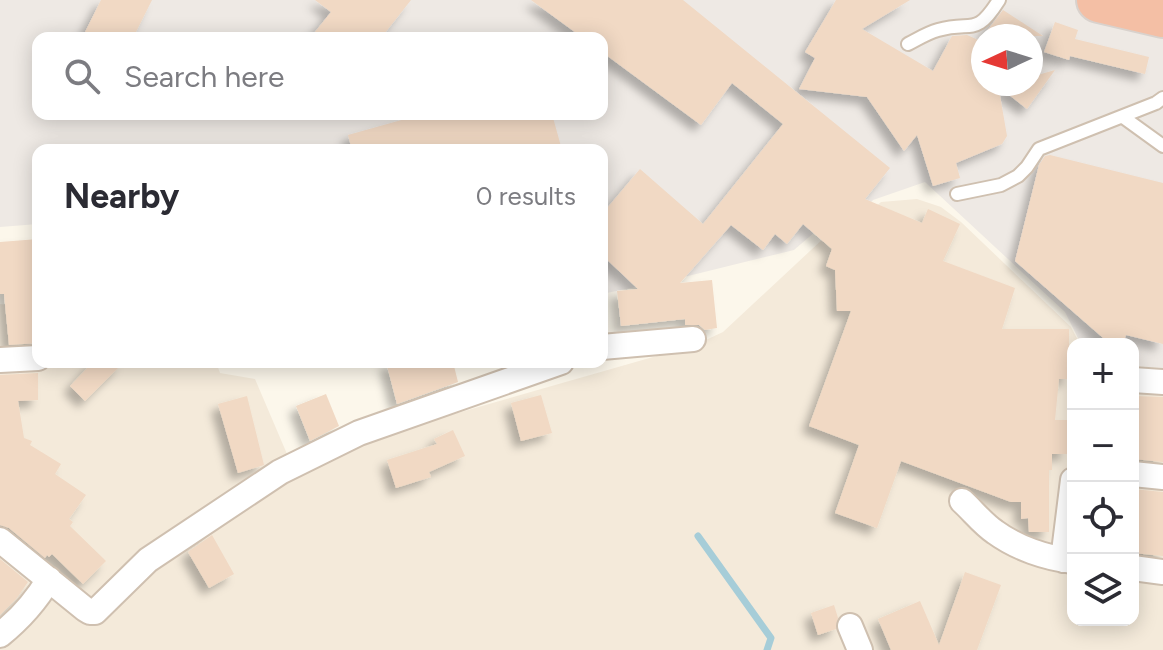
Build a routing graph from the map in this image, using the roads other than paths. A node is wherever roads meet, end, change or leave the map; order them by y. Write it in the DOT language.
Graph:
graph roads {
  1 [pos="999,0"];
  2 [pos="1099,0"];
  3 [pos="1163,15"];
  4 [pos="908,44"];
  5 [pos="1163,98"];
  6 [pos="1123,117"];
  7 [pos="1163,146"];
  8 [pos="957,194"];
  9 [pos="693,339"];
  10 [pos="608,346"];
  11 [pos="32,358"];
  12 [pos="0,360"];
  13 [pos="544,368"];
  14 [pos="1139,380"];
  15 [pos="1163,382"];
  16 [pos="1139,475"];
  17 [pos="1163,477"];
  18 [pos="1073,482"];
  19 [pos="962,501"];
  20 [pos="0,540"];
  21 [pos="1068,554"];
  22 [pos="1067,561"];
  23 [pos="1139,569"];
  24 [pos="1163,572"];
  25 [pos="49,579"];
  26 [pos="850,626"];
  27 [pos="0,635"];
  28 [pos="860,650"];
  1 -- 4 [label="lane"];
  2 -- 3 [label="highway"];
  5 -- 6 [label="lane"];
  6 -- 7 [label="lane"];
  6 -- 8 [label="lane"];
  9 -- 10 [label="street"];
  11 -- 12 [label="street"];
  13 -- 25 [label="street"];
  14 -- 15 [label="street"];
  16 -- 17 [label="street"];
  18 -- 21 [label="street"];
  19 -- 22 [label="street"];
  20 -- 25 [label="street"];
  23 -- 24 [label="street"];
  25 -- 27 [label="street"];
  26 -- 28 [label="street"];
}
